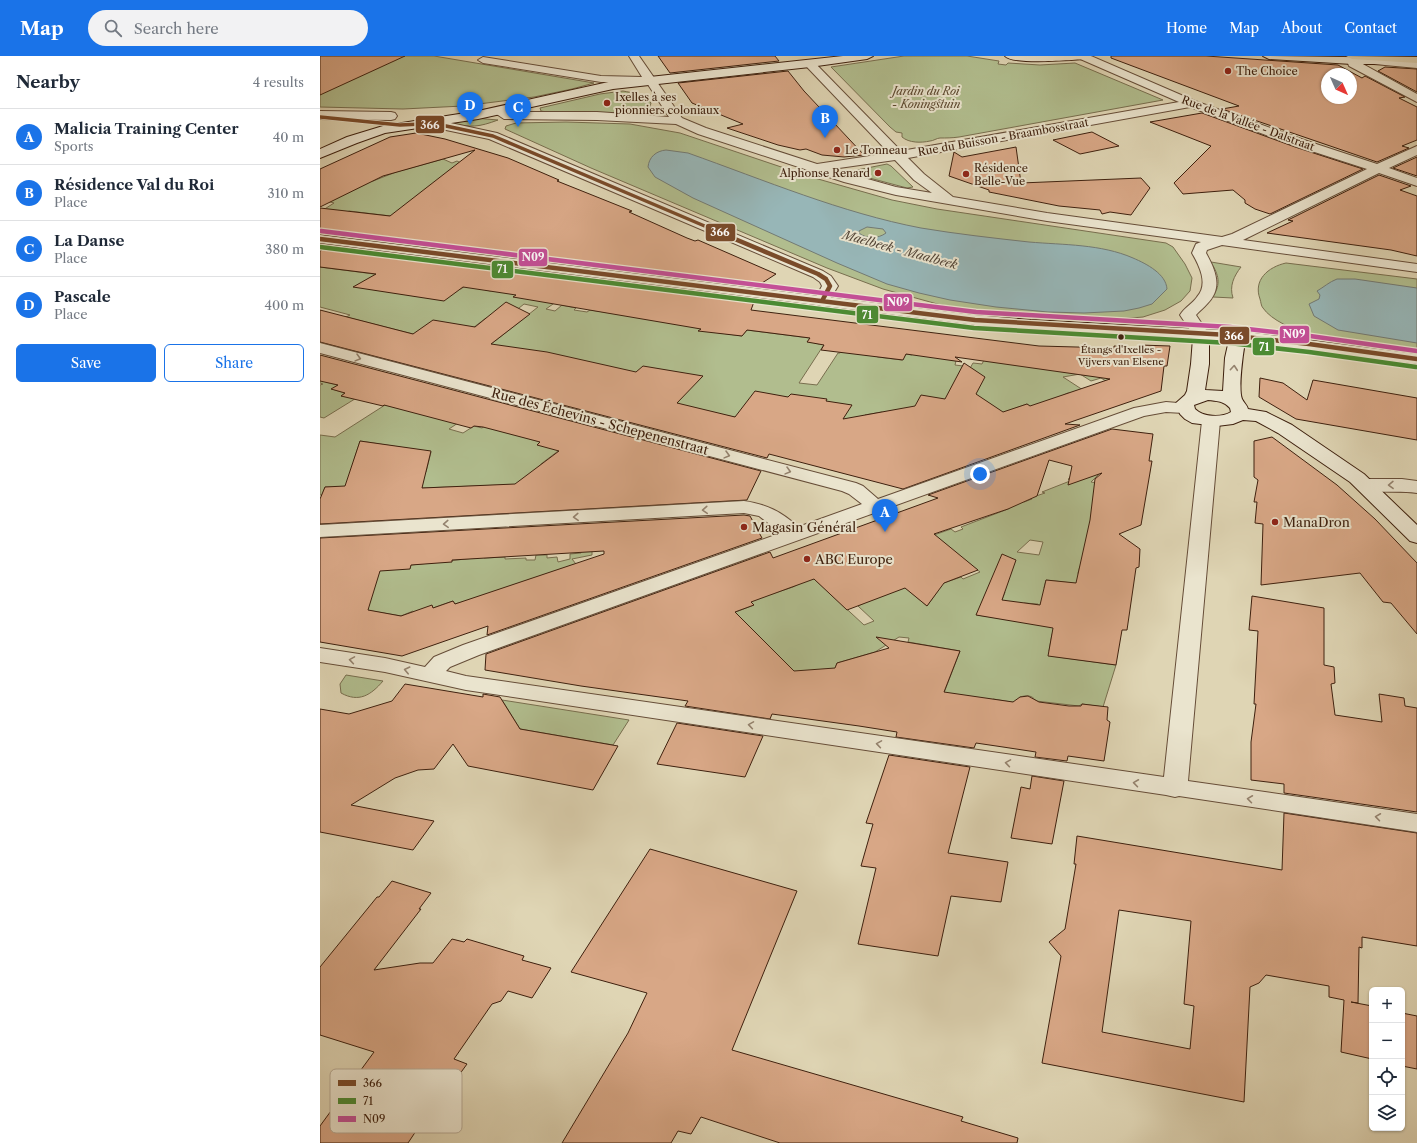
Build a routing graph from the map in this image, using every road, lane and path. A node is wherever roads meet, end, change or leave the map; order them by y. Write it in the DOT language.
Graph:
graph roads {
  1 [pos="634,56"];
  2 [pos="867,56"];
  3 [pos="1011,56"];
  4 [pos="1082,56"];
  5 [pos="1086,56"];
  6 [pos="1269,56"];
  7 [pos="485,58"];
  8 [pos="1356,59"];
  9 [pos="806,60"];
  10 [pos="1417,61"];
  11 [pos="1417,65"];
  12 [pos="650,80"];
  13 [pos="578,93"];
  14 [pos="1417,99"];
  15 [pos="1191,103"];
  16 [pos="510,109"];
  17 [pos="438,114"];
  18 [pos="478,115"];
  19 [pos="320,116"];
  20 [pos="391,116"];
  21 [pos="678,121"];
  22 [pos="377,123"];
  23 [pos="422,124"];
  24 [pos="352,140"];
  25 [pos="1417,150"];
  26 [pos="320,154"];
  27 [pos="898,156"];
  28 [pos="815,168"];
  29 [pos="1377,169"];
  30 [pos="1417,182"];
  31 [pos="951,201"];
  32 [pos="320,239"];
  33 [pos="1223,242"];
  34 [pos="1417,268"];
  35 [pos="822,301"];
  36 [pos="1200,333"];
  37 [pos="1239,336"];
  38 [pos="320,348"];
  39 [pos="1417,359"];
  40 [pos="1189,402"];
  41 [pos="1236,407"];
  42 [pos="1211,421"];
  43 [pos="1365,485"];
  44 [pos="1417,487"];
  45 [pos="875,506"];
  46 [pos="320,530"];
  47 [pos="794,534"];
  48 [pos="1417,537"];
  49 [pos="320,655"];
  50 [pos="430,675"];
  51 [pos="1175,788"];
  52 [pos="1417,823"];
  1 -- 12 [label="street"];
  2 -- 9 [label="street"];
  3 -- 4 [label="street"];
  4 -- 5 [label="street"];
  4 -- 15 [label="street, Rue de la Vallée - Dalstraat"];
  6 -- 8 [label="street"];
  7 -- 12 [label="street"];
  8 -- 10 [label="street"];
  8 -- 11 [label="street"];
  8 -- 14 [label="street"];
  9 -- 12 [label="street"];
  9 -- 27 [label="street"];
  12 -- 13 [label="street"];
  12 -- 21 [label="street"];
  13 -- 16 [label="street"];
  13 -- 17 [label="street"];
  15 -- 27 [label="street, Rue du Buisson - Braambosstraat"];
  15 -- 29 [label="street, Rue de la Vallée - Dalstraat"];
  16 -- 18 [label="street"];
  16 -- 21 [label="street"];
  17 -- 18 [label="street"];
  17 -- 20 [label="street"];
  18 -- 23 [label="street"];
  19 -- 20 [label="street"];
  19 -- 22 [label="street"];
  20 -- 22 [label="street"];
  21 -- 28 [label="street"];
  22 -- 23 [label="street"];
  22 -- 24 [label="street"];
  23 -- 24 [label="street"];
  23 -- 35 [label="street"];
  24 -- 26 [label="street"];
  25 -- 29 [label="street"];
  27 -- 28 [label="street, Rue du Buisson - Braambosstraat"];
  27 -- 31 [label="street"];
  28 -- 31 [label="street"];
  29 -- 30 [label="street, Rue de la Vallée - Dalstraat"];
  29 -- 33 [label="street"];
  31 -- 33 [label="street"];
  32 -- 35 [label="street"];
  33 -- 34 [label="street"];
  33 -- 36 [label="street"];
  35 -- 36 [label="street"];
  36 -- 37 [label="street"];
  36 -- 40 [label="street"];
  37 -- 39 [label="street"];
  41 -- 37 [label="street, one-way"];
  38 -- 45 [label="street, Rue des Échevins - Schepenenstraat, one-way"];
  40 -- 41 [label="street"];
  40 -- 42 [label="street"];
  40 -- 45 [label="street"];
  41 -- 42 [label="street"];
  41 -- 43 [label="street"];
  42 -- 51 [label="street"];
  44 -- 43 [label="street, one-way"];
  43 -- 48 [label="street"];
  45 -- 47 [label="street"];
  47 -- 46 [label="street, one-way"];
  47 -- 50 [label="street"];
  50 -- 49 [label="street, one-way"];
  51 -- 50 [label="street, one-way"];
  52 -- 51 [label="street, one-way"];
}
